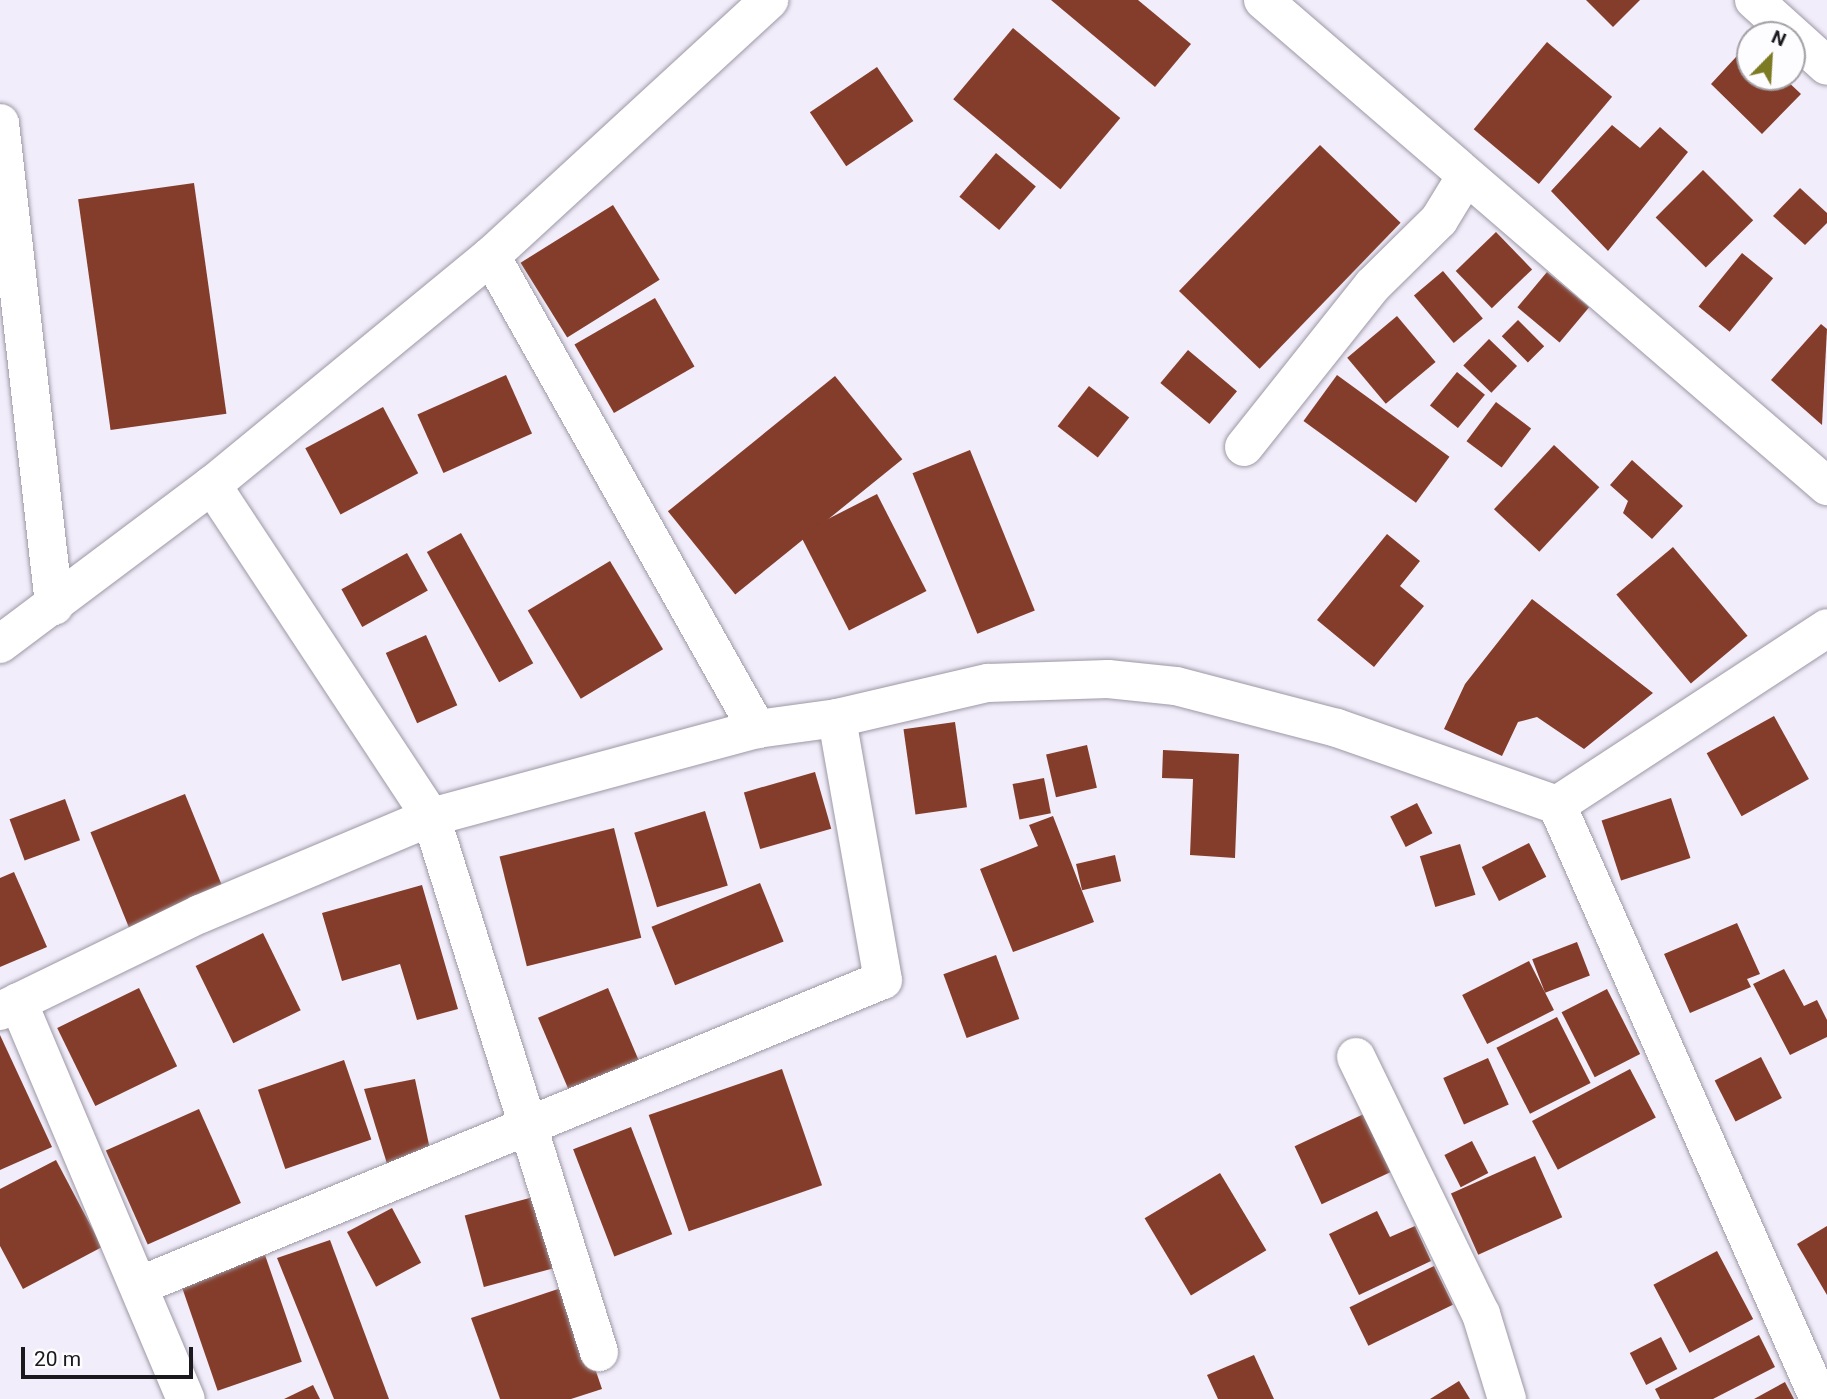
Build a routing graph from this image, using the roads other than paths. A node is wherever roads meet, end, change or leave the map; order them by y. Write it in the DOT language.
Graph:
graph roads {
  1 [pos="769,0"];
  2 [pos="1263,0"];
  3 [pos="1754,0"];
  4 [pos="1827,66"];
  5 [pos="0,123"];
  6 [pos="1464,179"];
  7 [pos="491,256"];
  8 [pos="14,368"];
  9 [pos="1244,447"];
  10 [pos="212,485"];
  11 [pos="1827,486"];
  12 [pos="54,606"];
  13 [pos="1827,628"];
  14 [pos="0,645"];
  15 [pos="837,718"];
  16 [pos="757,729"];
  17 [pos="1557,806"];
  18 [pos="431,817"];
  19 [pos="9,1007"];
  20 [pos="1356,1056"];
  21 [pos="529,1122"];
  22 [pos="141,1284"];
  23 [pos="599,1352"];
  24 [pos="186,1399"];
  25 [pos="1507,1399"];
  26 [pos="1819,1399"];
  1 -- 7 [label="street"];
  2 -- 6 [label="street"];
  3 -- 4 [label="street"];
  5 -- 8 [label="street"];
  6 -- 9 [label="street"];
  6 -- 11 [label="street"];
  7 -- 10 [label="street"];
  7 -- 16 [label="street"];
  8 -- 12 [label="street"];
  10 -- 12 [label="street"];
  10 -- 18 [label="street"];
  12 -- 14 [label="street"];
  13 -- 17 [label="street"];
  15 -- 16 [label="street"];
  15 -- 17 [label="street"];
  15 -- 21 [label="street"];
  16 -- 18 [label="street"];
  17 -- 26 [label="street"];
  18 -- 19 [label="street"];
  18 -- 21 [label="street"];
  19 -- 22 [label="street"];
  20 -- 25 [label="street"];
  21 -- 22 [label="street"];
  21 -- 23 [label="street"];
  22 -- 24 [label="street"];
}
